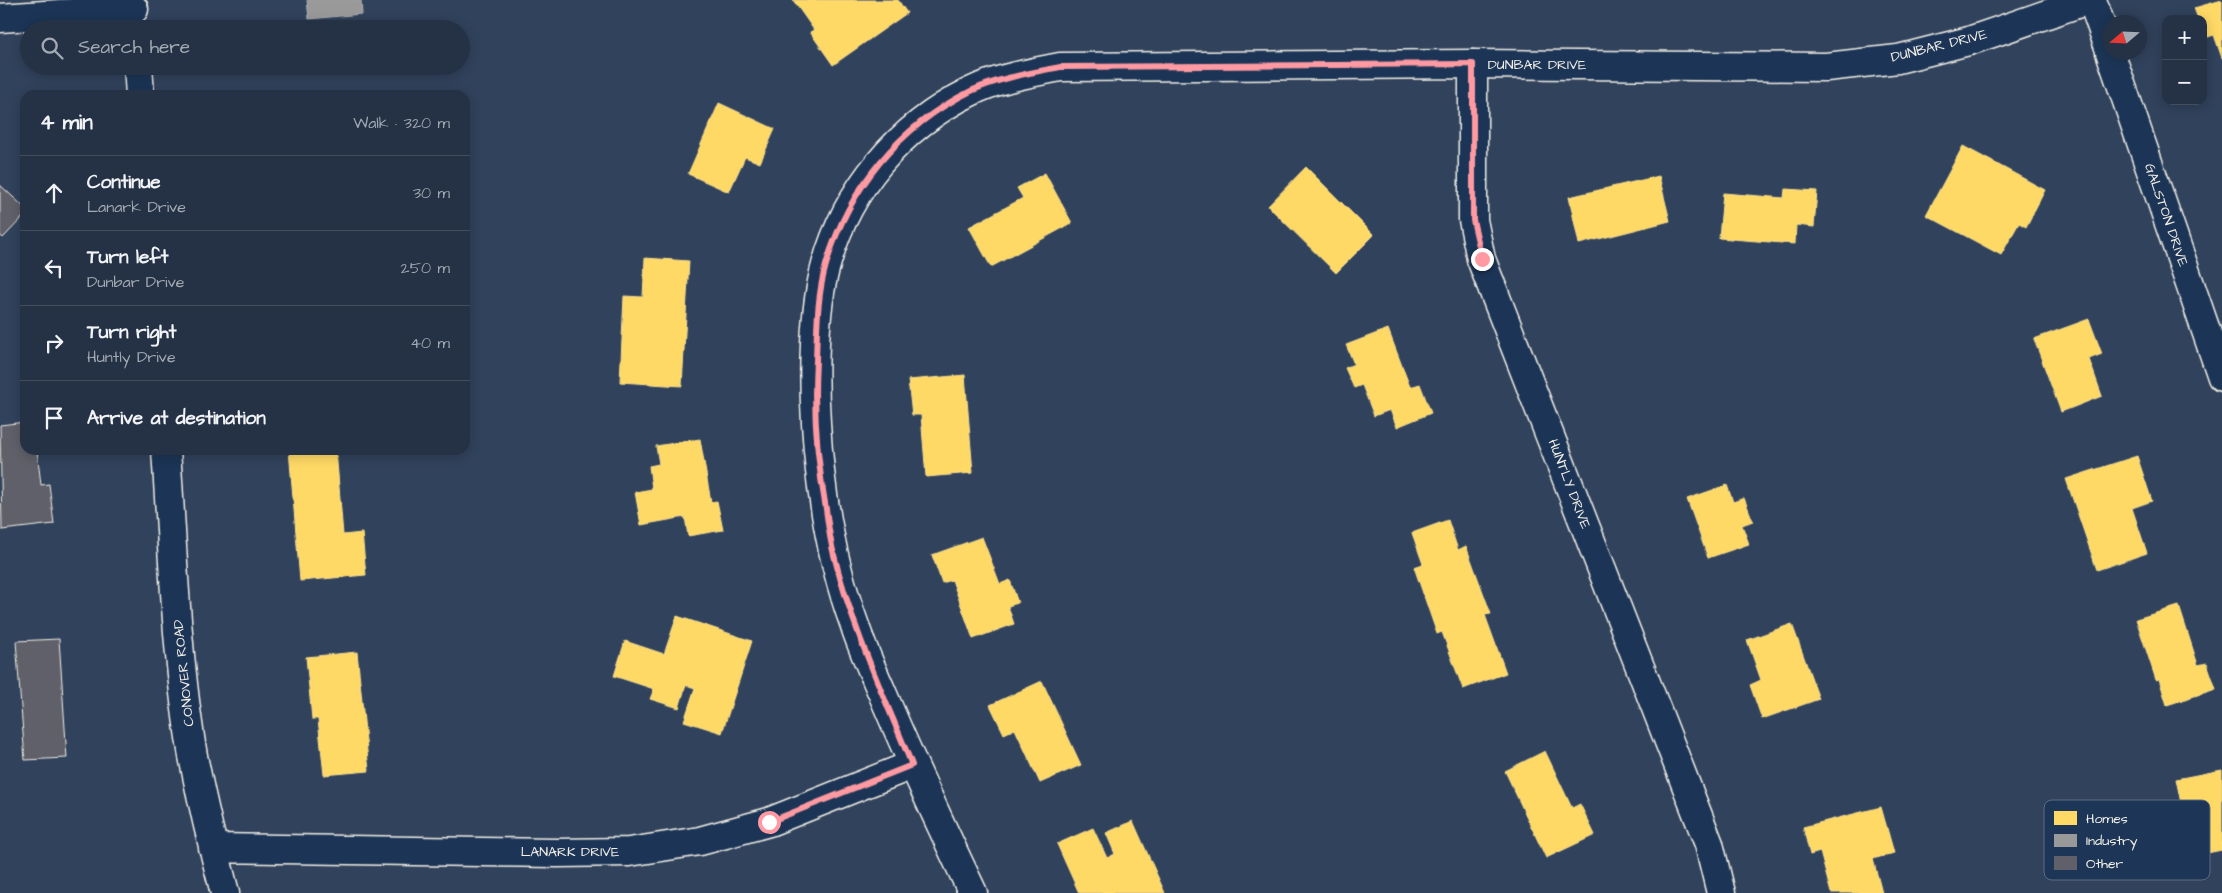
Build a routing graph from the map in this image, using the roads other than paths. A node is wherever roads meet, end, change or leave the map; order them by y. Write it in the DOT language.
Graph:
graph roads {
  1 [pos="2088,0"];
  2 [pos="2092,0"];
  3 [pos="134,13"];
  4 [pos="0,18"];
  5 [pos="2102,28"];
  6 [pos="2113,60"];
  7 [pos="1473,64"];
  8 [pos="139,75"];
  9 [pos="140,90"];
  10 [pos="2222,377"];
  11 [pos="166,455"];
  12 [pos="912,765"];
  13 [pos="213,848"];
  14 [pos="226,893"];
  15 [pos="973,893"];
  16 [pos="1721,893"];
  1 -- 7 [label="street, DUNBAR DRIVE"];
  2 -- 5 [label="street, GALSTON DRIVE"];
  3 -- 4 [label="street"];
  6 -- 10 [label="street, GALSTON DRIVE"];
  7 -- 12 [label="street, DUNBAR DRIVE"];
  7 -- 16 [label="street, HUNTLY DRIVE"];
  8 -- 9 [label="street"];
  11 -- 13 [label="street, CONOVER ROAD"];
  12 -- 13 [label="street, LANARK DRIVE"];
  12 -- 15 [label="street, DUNBAR DRIVE"];
  13 -- 14 [label="street, CONOVER ROAD"];
}
